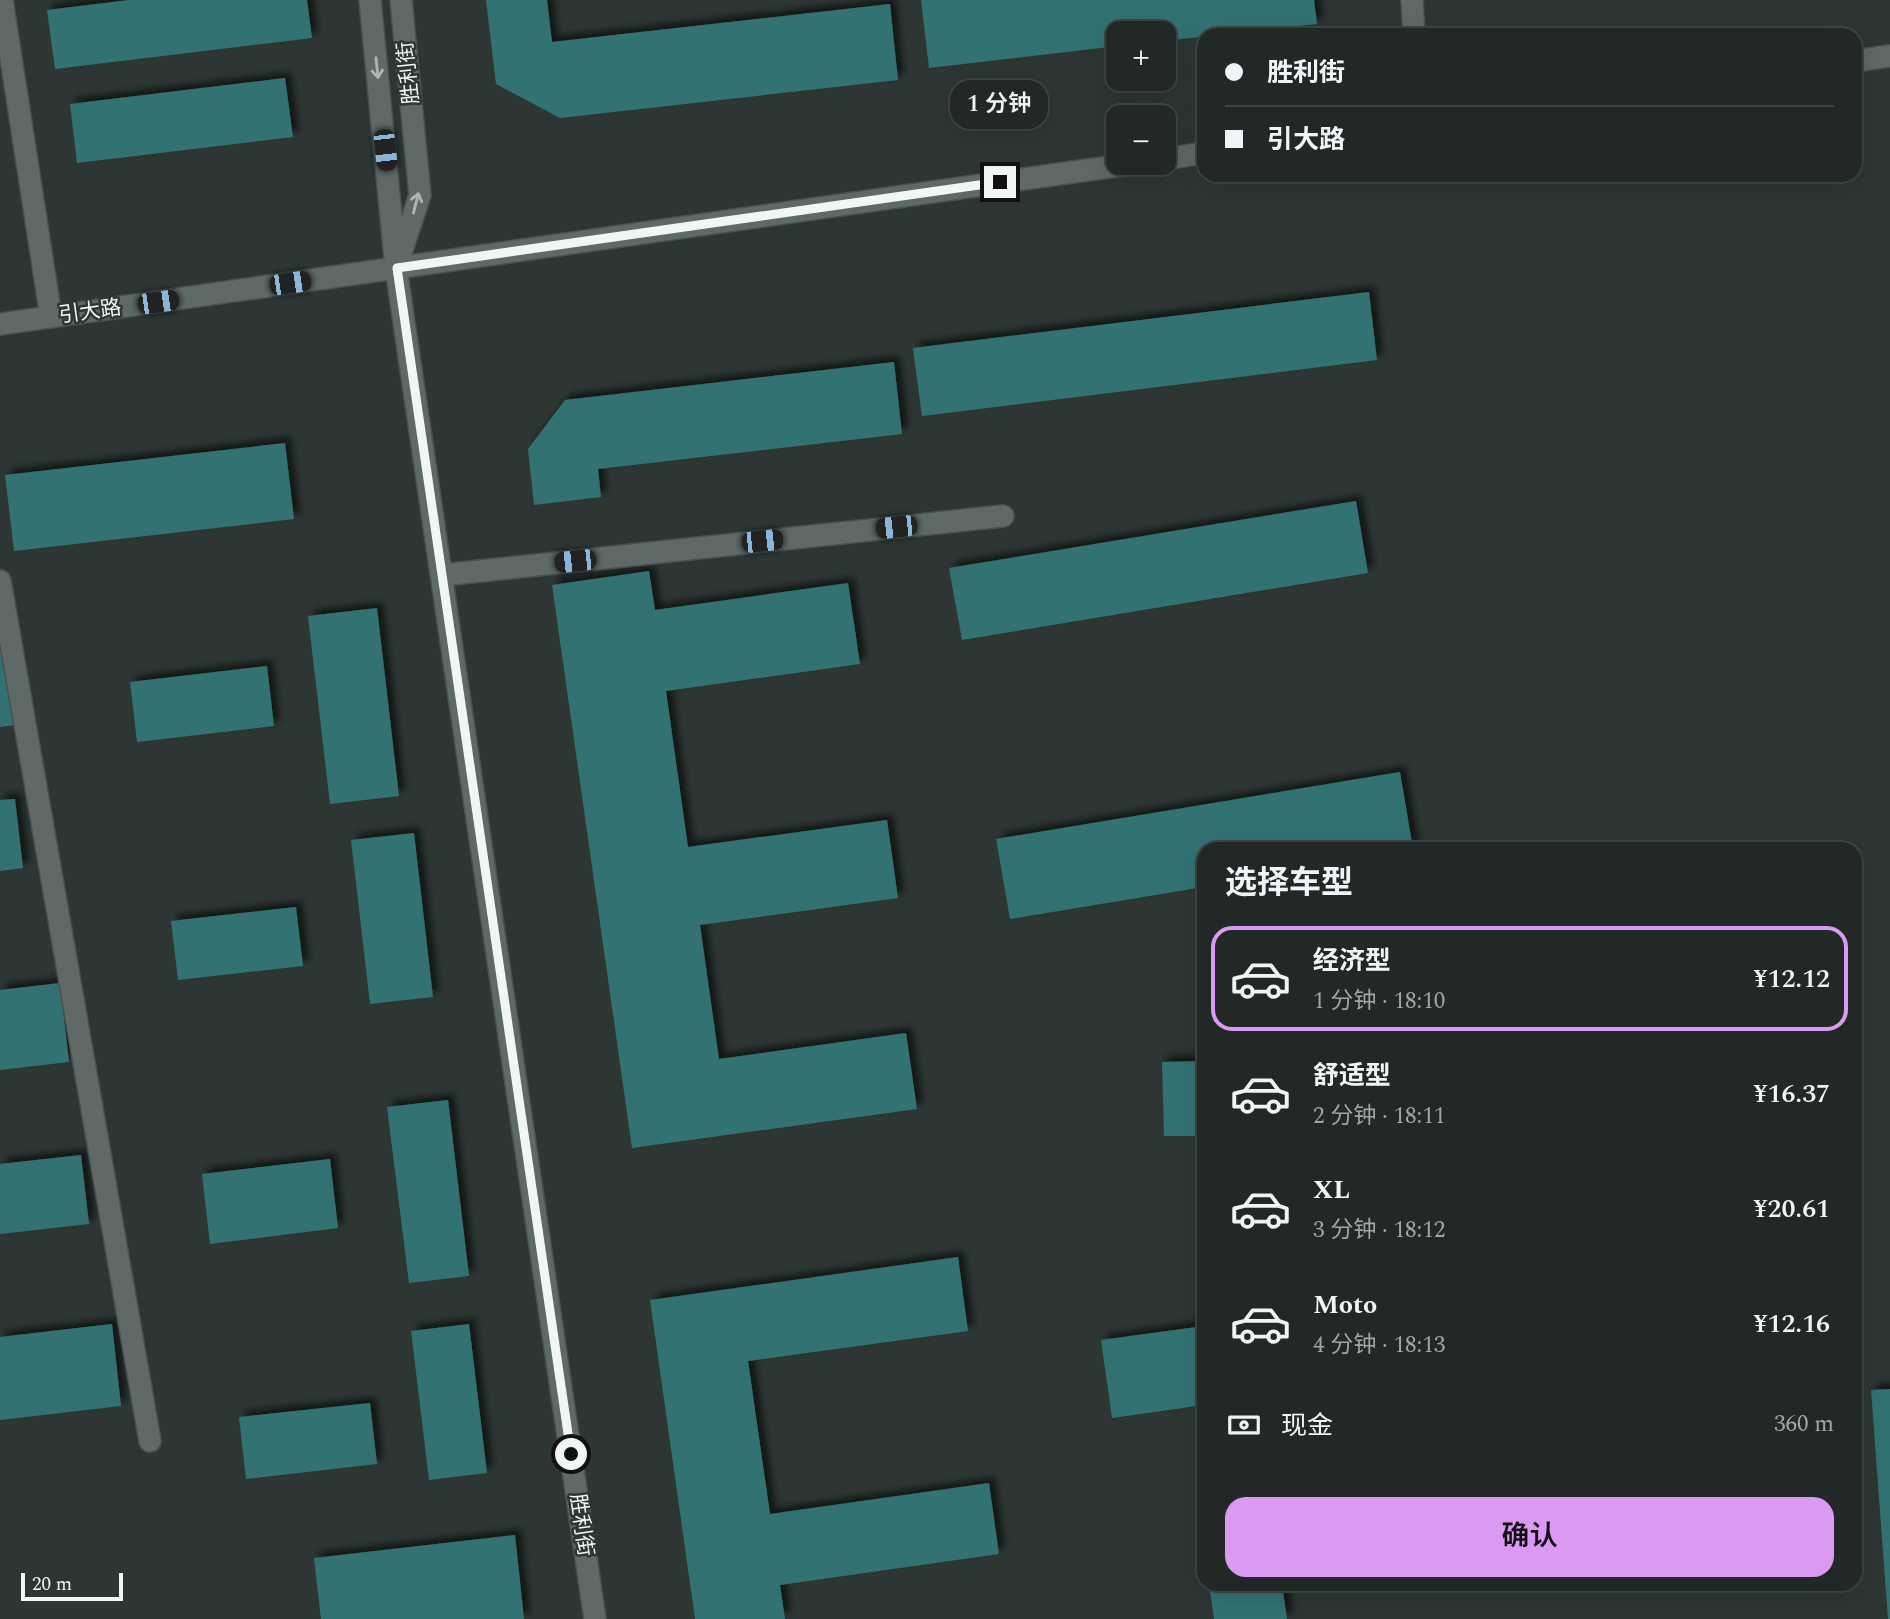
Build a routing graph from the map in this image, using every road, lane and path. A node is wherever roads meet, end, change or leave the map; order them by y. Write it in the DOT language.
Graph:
graph roads {
  1 [pos="2,0"];
  2 [pos="370,0"];
  3 [pos="401,0"];
  4 [pos="1412,0"];
  5 [pos="1414,28"];
  6 [pos="1890,56"];
  7 [pos="1862,60"];
  8 [pos="1197,154"];
  9 [pos="1176,157"];
  10 [pos="1106,167"];
  11 [pos="397,268"];
  12 [pos="51,317"];
  13 [pos="0,324"];
  14 [pos="1003,516"];
  15 [pos="442,575"];
  16 [pos="0,581"];
  17 [pos="150,1441"];
  18 [pos="595,1619"];
  1 -- 12 [label="street"];
  2 -- 11 [label="street, 胜利街, one-way"];
  11 -- 3 [label="street, 胜利街, one-way"];
  4 -- 5 [label="street"];
  6 -- 7 [label="street"];
  8 -- 9 [label="street"];
  10 -- 11 [label="street, 引大路"];
  11 -- 12 [label="street, 引大路"];
  11 -- 15 [label="street, 胜利街"];
  12 -- 13 [label="street, 引大路"];
  14 -- 15 [label="street"];
  15 -- 18 [label="street, 胜利街"];
  16 -- 17 [label="street"];
}
